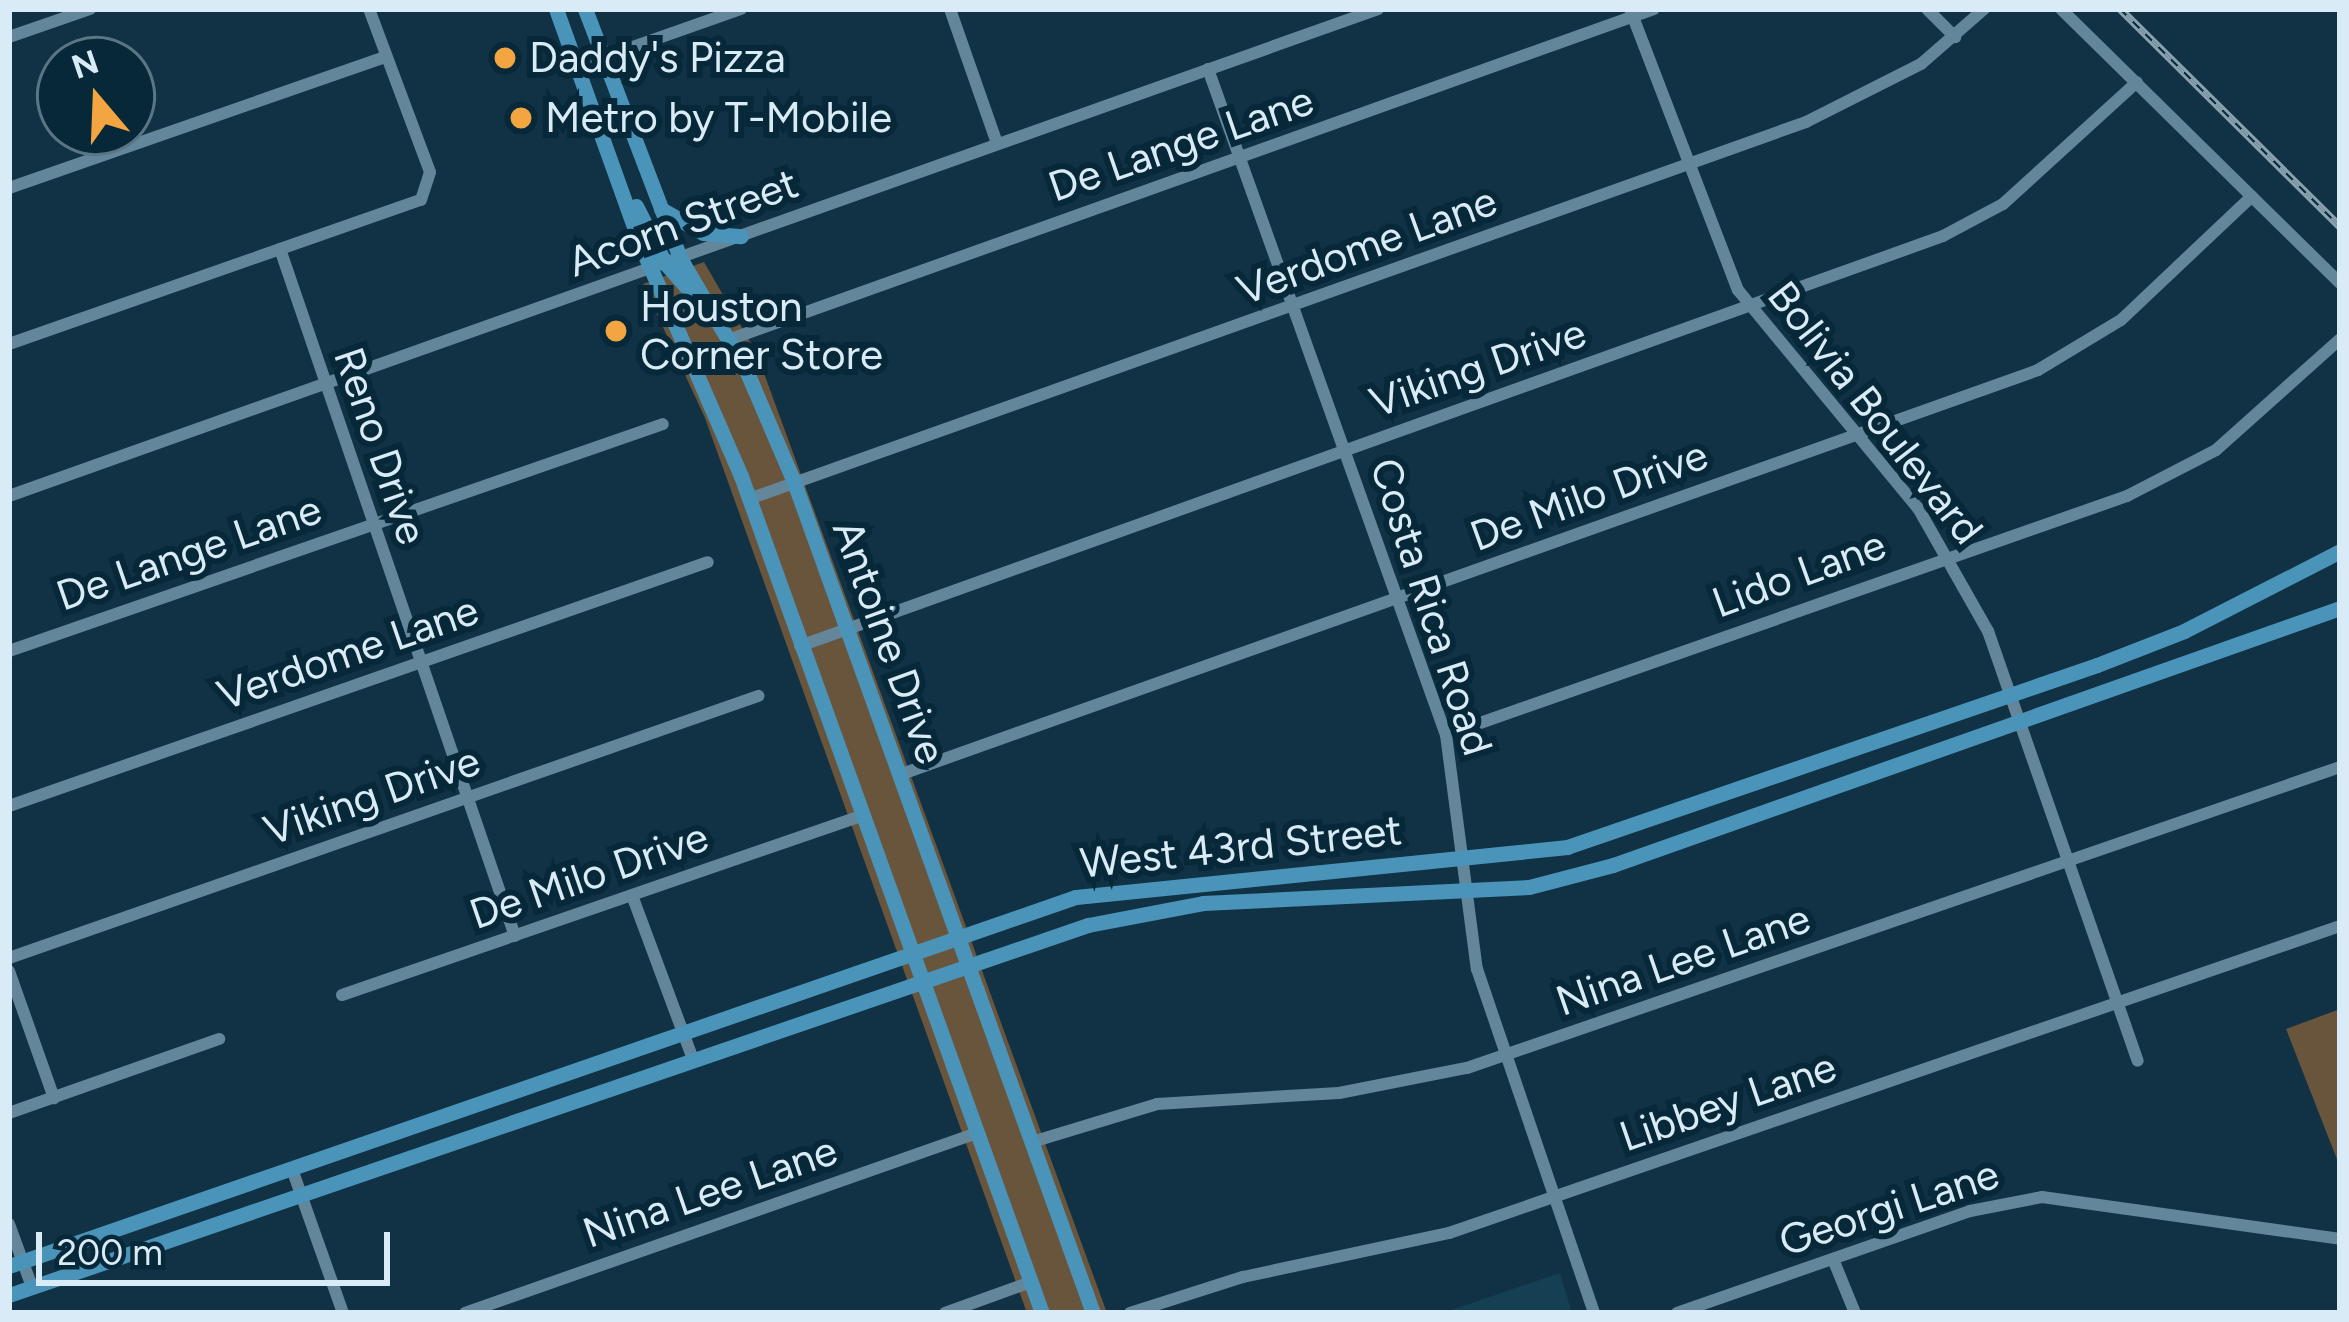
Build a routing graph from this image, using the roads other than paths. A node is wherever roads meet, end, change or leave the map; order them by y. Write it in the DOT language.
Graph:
graph roads {
  1 [pos="90,9"];
  2 [pos="369,9"];
  3 [pos="556,9"];
  4 [pos="585,9"];
  5 [pos="741,9"];
  6 [pos="950,9"];
  7 [pos="1378,9"];
  8 [pos="1654,9"];
  9 [pos="1927,9"];
  10 [pos="1984,9"];
  11 [pos="2061,9"];
  12 [pos="1632,13"];
  13 [pos="9,37"];
  14 [pos="1954,37"];
  15 [pos="386,57"];
  16 [pos="603,58"];
  17 [pos="577,67"];
  18 [pos="1208,69"];
  19 [pos="2138,82"];
  20 [pos="998,143"];
  21 [pos="1241,157"];
  22 [pos="1686,165"];
  23 [pos="9,188"];
  24 [pos="2252,196"];
  25 [pos="658,207"];
  26 [pos="741,236"];
  27 [pos="280,249"];
  28 [pos="666,263"];
  29 [pos="2340,283"];
  30 [pos="1750,307"];
  31 [pos="1294,310"];
  32 [pos="2340,338"];
  33 [pos="728,340"];
  34 [pos="9,344"];
  35 [pos="325,387"];
  36 [pos="663,424"];
  37 [pos="1853,436"];
  38 [pos="1345,450"];
  39 [pos="794,482"];
  40 [pos="9,496"];
  41 [pos="749,499"];
  42 [pos="372,525"];
  43 [pos="2340,551"];
  44 [pos="1948,555"];
  45 [pos="708,562"];
  46 [pos="1397,598"];
  47 [pos="2340,608"];
  48 [pos="847,630"];
  49 [pos="2184,631"];
  50 [pos="800,646"];
  51 [pos="9,650"];
  52 [pos="2195,659"];
  53 [pos="419,663"];
  54 [pos="2010,693"];
  55 [pos="758,696"];
  56 [pos="2020,722"];
  57 [pos="1446,736"];
  58 [pos="2340,767"];
  59 [pos="899,775"];
  60 [pos="1726,794"];
  61 [pos="468,797"];
  62 [pos="9,806"];
  63 [pos="858,817"];
  64 [pos="1736,821"];
  65 [pos="1465,862"];
  66 [pos="2070,862"];
  67 [pos="1201,878"];
  68 [pos="1468,890"];
  69 [pos="633,898"];
  70 [pos="1203,904"];
  71 [pos="2340,926"];
  72 [pos="958,935"];
  73 [pos="515,936"];
  74 [pos="911,952"];
  75 [pos="9,958"];
  76 [pos="969,966"];
  77 [pos="9,971"];
  78 [pos="922,982"];
  79 [pos="342,995"];
  80 [pos="2117,1003"];
  81 [pos="683,1032"];
  82 [pos="219,1040"];
  83 [pos="1502,1057"];
  84 [pos="693,1059"];
  85 [pos="2138,1061"];
  86 [pos="54,1098"];
  87 [pos="487,1101"];
  88 [pos="9,1113"];
  89 [pos="495,1127"];
  90 [pos="977,1133"];
  91 [pos="1032,1142"];
  92 [pos="292,1169"];
  93 [pos="302,1197"];
  94 [pos="1550,1198"];
  95 [pos="9,1224"];
  96 [pos="2340,1239"];
  97 [pos="1833,1258"];
  98 [pos="16,1264"];
  99 [pos="1031,1282"];
  100 [pos="32,1287"];
  101 [pos="9,1295"];
  102 [pos="343,1313"];
  103 [pos="465,1313"];
  104 [pos="945,1313"];
  105 [pos="1042,1313"];
  106 [pos="1093,1313"];
  107 [pos="1130,1313"];
  108 [pos="1594,1313"];
  109 [pos="1677,1313"];
  110 [pos="1855,1313"];
  1 -- 13 [label="street"];
  2 -- 15 [label="street"];
  3 -- 17 [label="main road, Antoine Drive"];
  4 -- 16 [label="main road, Antoine Drive"];
  5 -- 16 [label="street"];
  6 -- 20 [label="street"];
  7 -- 18 [label="street, Acorn Street"];
  8 -- 12 [label="street, De Lange Lane"];
  9 -- 14 [label="street"];
  10 -- 14 [label="street, Verdome Lane"];
  11 -- 19 [label="street"];
  12 -- 21 [label="street, De Lange Lane"];
  12 -- 22 [label="street, Bolivia Boulevard"];
  14 -- 22 [label="street, Verdome Lane"];
  15 -- 23 [label="street"];
  15 -- 27 [label="street"];
  16 -- 17 [label="street"];
  16 -- 25 [label="main road, Antoine Drive"];
  17 -- 28 [label="main road, Antoine Drive"];
  18 -- 20 [label="street, Acorn Street"];
  18 -- 21 [label="street, Costa Rica Road"];
  19 -- 24 [label="street"];
  19 -- 30 [label="street, Viking Drive"];
  20 -- 26 [label="street, Acorn Street"];
  21 -- 31 [label="street, Costa Rica Road"];
  21 -- 33 [label="street, De Lange Lane"];
  22 -- 30 [label="street, Bolivia Boulevard"];
  22 -- 31 [label="street, Verdome Lane"];
  24 -- 29 [label="street"];
  24 -- 37 [label="street, De Milo Drive"];
  25 -- 26 [label="main road"];
  25 -- 28 [label="main road, Antoine Drive"];
  26 -- 28 [label="street, Acorn Street"];
  27 -- 34 [label="street"];
  27 -- 35 [label="street, Reno Drive"];
  28 -- 33 [label="main road, Antoine Drive"];
  28 -- 35 [label="street, Acorn Street"];
  28 -- 41 [label="main road, Antoine Drive"];
  30 -- 37 [label="street, Bolivia Boulevard"];
  30 -- 38 [label="street, Viking Drive"];
  31 -- 38 [label="street, Costa Rica Road"];
  31 -- 39 [label="street, Verdome Lane"];
  32 -- 44 [label="street, Lido Lane"];
  33 -- 39 [label="main road, Antoine Drive"];
  35 -- 40 [label="street, Acorn Street"];
  35 -- 42 [label="street, Reno Drive"];
  36 -- 42 [label="street, De Lange Lane"];
  37 -- 44 [label="street, Bolivia Boulevard"];
  37 -- 46 [label="street, De Milo Drive"];
  38 -- 46 [label="street, Costa Rica Road"];
  38 -- 48 [label="street, Viking Drive"];
  39 -- 41 [label="street, Verdome Lane"];
  39 -- 48 [label="main road, Antoine Drive"];
  41 -- 50 [label="main road, Antoine Drive"];
  42 -- 51 [label="street, De Lange Lane"];
  42 -- 53 [label="street, Reno Drive"];
  43 -- 49 [label="main road, West 43rd Street"];
  44 -- 54 [label="street, Bolivia Boulevard"];
  44 -- 57 [label="street, Lido Lane"];
  45 -- 53 [label="street, Verdome Lane"];
  46 -- 57 [label="street, Costa Rica Road"];
  46 -- 59 [label="street, De Milo Drive"];
  47 -- 52 [label="main road, West 43rd Street"];
  48 -- 50 [label="street, Viking Drive"];
  48 -- 59 [label="main road, Antoine Drive"];
  49 -- 52 [label="main road"];
  49 -- 54 [label="main road, West 43rd Street"];
  50 -- 63 [label="main road, Antoine Drive"];
  52 -- 56 [label="main road, West 43rd Street"];
  53 -- 61 [label="street, Reno Drive"];
  53 -- 62 [label="street, Verdome Lane"];
  54 -- 56 [label="street, Bolivia Boulevard"];
  54 -- 60 [label="main road, West 43rd Street"];
  55 -- 61 [label="street, Viking Drive"];
  56 -- 64 [label="main road, West 43rd Street"];
  56 -- 66 [label="street, Bolivia Boulevard"];
  57 -- 65 [label="street, Costa Rica Road"];
  58 -- 66 [label="street, Nina Lee Lane"];
  59 -- 72 [label="main road, Antoine Drive"];
  60 -- 64 [label="main road"];
  60 -- 65 [label="main road, West 43rd Street"];
  61 -- 73 [label="street, Reno Drive"];
  61 -- 75 [label="street, Viking Drive"];
  63 -- 69 [label="street, De Milo Drive"];
  63 -- 74 [label="main road, Antoine Drive"];
  64 -- 68 [label="main road, West 43rd Street"];
  65 -- 67 [label="main road, West 43rd Street"];
  65 -- 68 [label="street, Costa Rica Road"];
  66 -- 80 [label="street, Bolivia Boulevard"];
  66 -- 83 [label="street, Nina Lee Lane"];
  67 -- 70 [label="main road"];
  67 -- 72 [label="main road, West 43rd Street"];
  68 -- 70 [label="main road, West 43rd Street"];
  68 -- 83 [label="street, Costa Rica Road"];
  69 -- 73 [label="street, De Milo Drive"];
  69 -- 81 [label="street"];
  70 -- 76 [label="main road, West 43rd Street"];
  71 -- 80 [label="street, Libbey Lane"];
  72 -- 74 [label="main road, West 43rd Street"];
  72 -- 76 [label="main road, Antoine Drive"];
  73 -- 79 [label="street, De Milo Drive"];
  74 -- 78 [label="main road, Antoine Drive"];
  74 -- 81 [label="main road, West 43rd Street"];
  76 -- 78 [label="main road, West 43rd Street"];
  76 -- 91 [label="main road, Antoine Drive"];
  77 -- 86 [label="street"];
  78 -- 84 [label="main road, West 43rd Street"];
  78 -- 90 [label="main road, Antoine Drive"];
  80 -- 85 [label="street, Bolivia Boulevard"];
  80 -- 94 [label="street, Libbey Lane"];
  81 -- 84 [label="street"];
  81 -- 87 [label="main road, West 43rd Street"];
  82 -- 86 [label="street"];
  83 -- 91 [label="street, Nina Lee Lane"];
  83 -- 94 [label="street, Costa Rica Road"];
  84 -- 89 [label="main road, West 43rd Street"];
  86 -- 88 [label="street"];
  87 -- 89 [label="main road"];
  87 -- 92 [label="main road, West 43rd Street"];
  89 -- 93 [label="main road, West 43rd Street"];
  90 -- 99 [label="main road, Antoine Drive"];
  90 -- 103 [label="street, Nina Lee Lane"];
  91 -- 106 [label="main road, Antoine Drive"];
  92 -- 93 [label="street"];
  92 -- 98 [label="main road, West 43rd Street"];
  93 -- 100 [label="main road, West 43rd Street"];
  93 -- 102 [label="street"];
  94 -- 107 [label="street, Libbey Lane"];
  94 -- 108 [label="street, Costa Rica Road"];
  95 -- 98 [label="street"];
  96 -- 97 [label="street, Georgi Lane"];
  97 -- 109 [label="street, Georgi Lane"];
  97 -- 110 [label="street"];
  98 -- 100 [label="street"];
  99 -- 104 [label="street"];
  99 -- 105 [label="main road, Antoine Drive"];
  100 -- 101 [label="main road, West 43rd Street"];
}
